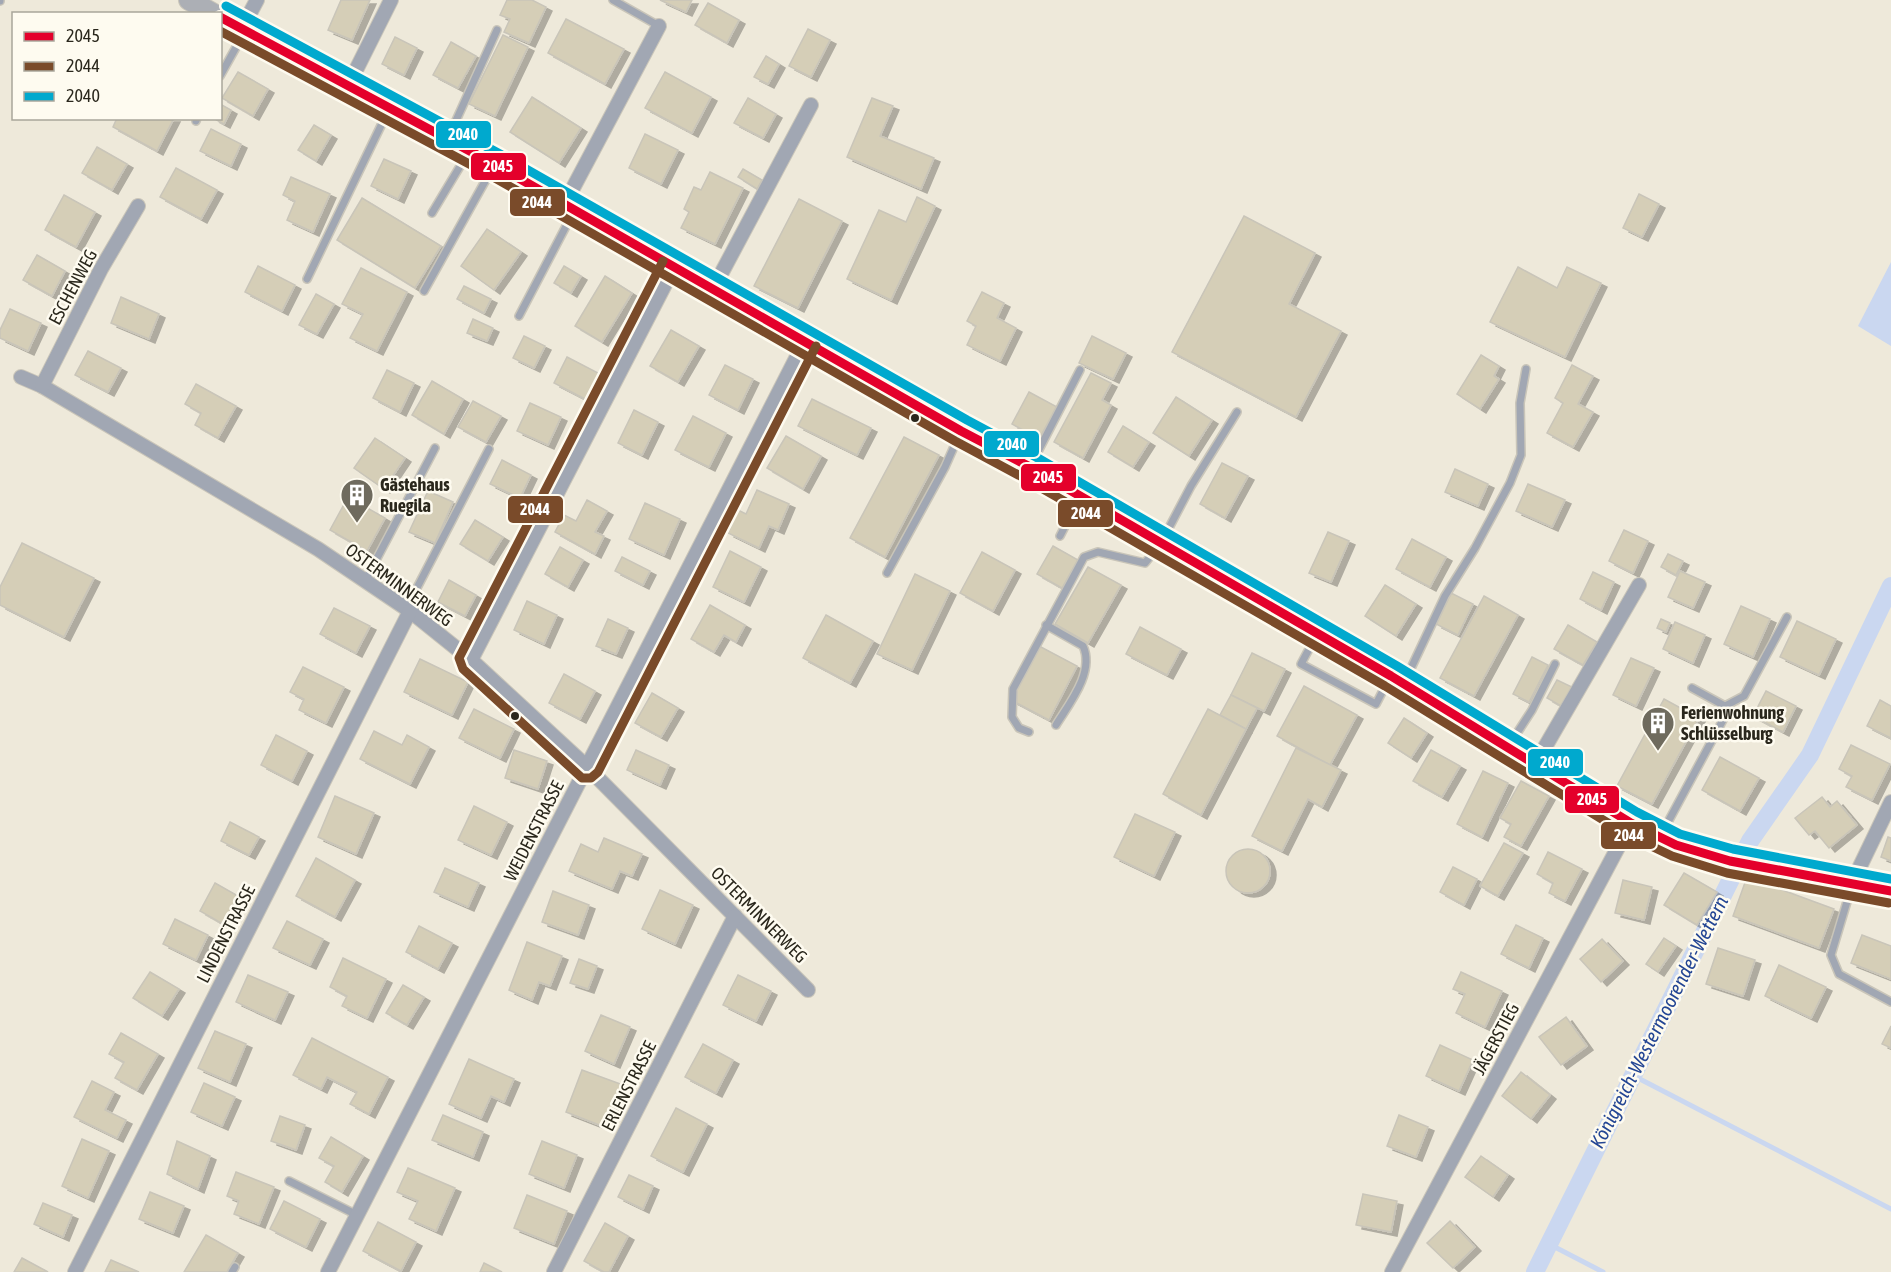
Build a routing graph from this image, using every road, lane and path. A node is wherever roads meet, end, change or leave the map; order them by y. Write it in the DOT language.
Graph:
graph roads {
  1 [pos="189,0"];
  2 [pos="257,0"];
  3 [pos="391,0"];
  4 [pos="613,0"];
  5 [pos="210,12"];
  6 [pos="222,18"];
  7 [pos="659,26"];
  8 [pos="244,29"];
  9 [pos="497,30"];
  10 [pos="222,72"];
  11 [pos="349,84"];
  12 [pos="811,105"];
  13 [pos="390,107"];
  14 [pos="448,139"];
  15 [pos="469,151"];
  16 [pos="494,164"];
  17 [pos="138,206"];
  18 [pos="569,208"];
  19 [pos="432,213"];
  20 [pos="674,267"];
  21 [pos="307,279"];
  22 [pos="713,289"];
  23 [pos="424,291"];
  24 [pos="519,316"];
  25 [pos="805,342"];
  26 [pos="1526,369"];
  27 [pos="1080,370"];
  28 [pos="21,377"];
  29 [pos="42,386"];
  30 [pos="1237,411"];
  31 [pos="961,431"];
  32 [pos="435,448"];
  33 [pos="489,448"];
  34 [pos="1030,467"];
  35 [pos="1080,496"];
  36 [pos="1060,536"];
  37 [pos="1161,543"];
  38 [pos="886,573"];
  39 [pos="365,581"];
  40 [pos="1639,585"];
  41 [pos="408,610"];
  42 [pos="1787,617"];
  43 [pos="1046,625"];
  44 [pos="1318,633"];
  45 [pos="471,660"];
  46 [pos="1555,664"];
  47 [pos="1397,680"];
  48 [pos="1692,688"];
  49 [pos="1725,706"];
  50 [pos="1056,725"];
  51 [pos="1029,732"];
  52 [pos="1507,749"];
  53 [pos="1534,766"];
  54 [pos="587,767"];
  55 [pos="1891,802"];
  56 [pos="1631,823"];
  57 [pos="1660,837"];
  58 [pos="1852,883"];
  59 [pos="1891,891"];
  60 [pos="735,916"];
  61 [pos="808,990"];
  62 [pos="1891,1002"];
  63 [pos="289,1181"];
  64 [pos="357,1215"];
  65 [pos="75,1272"];
  66 [pos="328,1272"];
  67 [pos="554,1272"];
  68 [pos="1392,1272"];
  1 -- 5 [label="main road"];
  2 -- 8 [label="street"];
  3 -- 11 [label="street"];
  4 -- 7 [label="lane"];
  6 -- 8 [label="main road"];
  7 -- 18 [label="street"];
  8 -- 10 [label="lane"];
  8 -- 11 [label="main road"];
  9 -- 14 [label="lane"];
  11 -- 13 [label="main road"];
  12 -- 22 [label="street"];
  13 -- 14 [label="main road"];
  13 -- 21 [label="lane"];
  14 -- 15 [label="main road"];
  15 -- 16 [label="main road"];
  15 -- 19 [label="lane"];
  16 -- 18 [label="main road"];
  16 -- 23 [label="lane"];
  17 -- 29 [label="street, ESCHENWEG"];
  18 -- 20 [label="main road"];
  18 -- 24 [label="lane"];
  20 -- 22 [label="main road"];
  20 -- 45 [label="street"];
  22 -- 25 [label="main road"];
  25 -- 31 [label="main road"];
  25 -- 54 [label="street, WEIDENSTRASSE"];
  26 -- 47 [label="lane"];
  27 -- 34 [label="lane"];
  28 -- 29 [label="street, OSTERMINNERWEG"];
  29 -- 39 [label="street, OSTERMINNERWEG"];
  30 -- 37 [label="lane"];
  31 -- 34 [label="main road"];
  31 -- 38 [label="lane"];
  32 -- 39 [label="lane"];
  33 -- 41 [label="lane"];
  34 -- 35 [label="main road"];
  35 -- 36 [label="lane"];
  35 -- 37 [label="main road"];
  37 -- 43 [label="lane"];
  37 -- 44 [label="main road"];
  39 -- 41 [label="street, OSTERMINNERWEG"];
  40 -- 53 [label="street"];
  41 -- 45 [label="street, OSTERMINNERWEG"];
  41 -- 65 [label="street, LINDENSTRASSE"];
  42 -- 49 [label="lane"];
  43 -- 50 [label="lane"];
  43 -- 51 [label="lane"];
  44 -- 47 [label="main road"];
  44 -- 47 [label="lane"];
  45 -- 54 [label="street, OSTERMINNERWEG"];
  46 -- 52 [label="lane"];
  47 -- 52 [label="main road"];
  48 -- 49 [label="lane"];
  49 -- 57 [label="lane"];
  52 -- 53 [label="main road"];
  53 -- 56 [label="main road"];
  54 -- 60 [label="street, OSTERMINNERWEG"];
  54 -- 64 [label="street, WEIDENSTRASSE"];
  55 -- 58 [label="street"];
  56 -- 57 [label="main road"];
  56 -- 68 [label="street, JÄGERSTIEG"];
  57 -- 58 [label="main road"];
  58 -- 59 [label="main road"];
  58 -- 62 [label="lane"];
  60 -- 61 [label="street, OSTERMINNERWEG"];
  60 -- 67 [label="street, ERLENSTRASSE"];
  63 -- 64 [label="lane"];
  64 -- 66 [label="street, WEIDENSTRASSE"];
}
